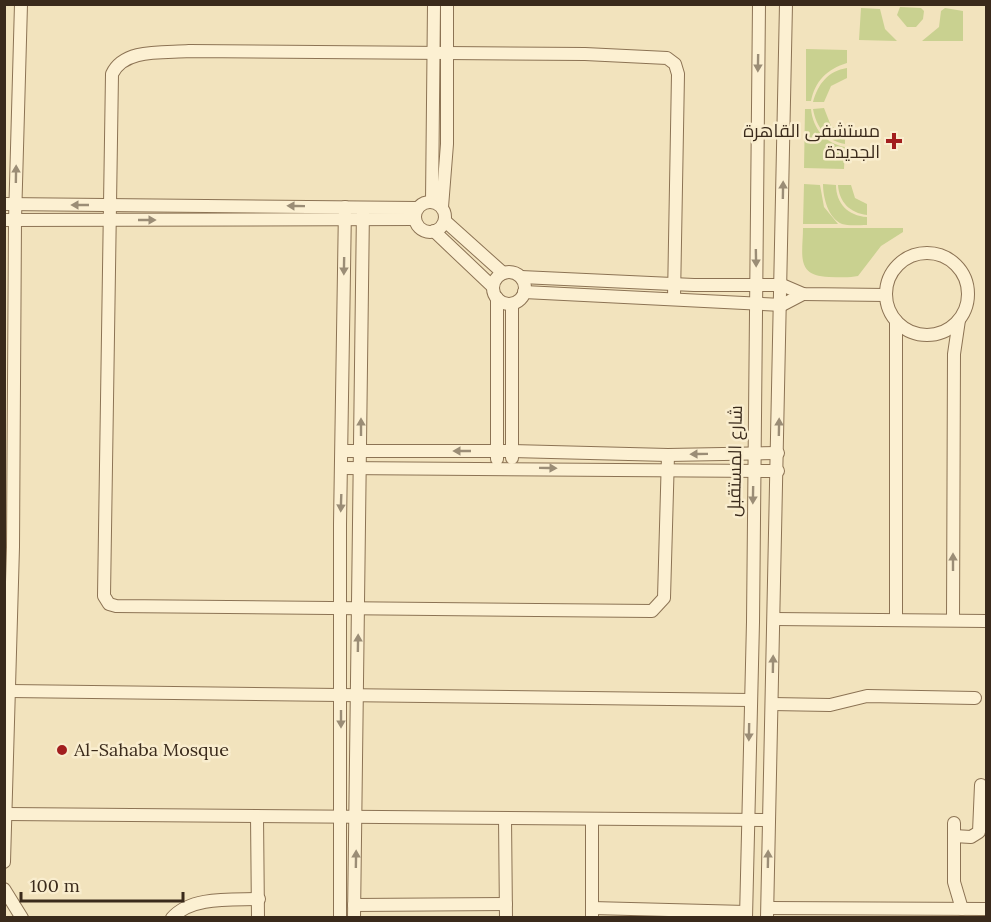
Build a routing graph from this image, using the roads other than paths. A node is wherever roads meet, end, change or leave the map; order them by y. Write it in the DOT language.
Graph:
graph roads {
  1 [pos="21,4"];
  2 [pos="434,4"];
  3 [pos="447,4"];
  4 [pos="759,4"];
  5 [pos="786,4"];
  6 [pos="441,53"];
  7 [pos="10,204"];
  8 [pos="437,204"];
  9 [pos="110,205"];
  10 [pos="345,213"];
  11 [pos="363,213"];
  12 [pos="416,213"];
  13 [pos="10,220"];
  14 [pos="109,220"];
  15 [pos="445,221"];
  16 [pos="434,231"];
  17 [pos="503,273"];
  18 [pos="521,278"];
  19 [pos="675,284"];
  20 [pos="757,284"];
  21 [pos="782,285"];
  22 [pos="495,292"];
  23 [pos="524,292"];
  24 [pos="803,294"];
  25 [pos="886,295"];
  26 [pos="674,298"];
  27 [pos="512,304"];
  28 [pos="757,304"];
  29 [pos="782,305"];
  30 [pos="958,320"];
  31 [pos="896,321"];
  32 [pos="342,451"];
  33 [pos="498,451"];
  34 [pos="512,451"];
  35 [pos="361,452"];
  36 [pos="754,453"];
  37 [pos="778,453"];
  38 [pos="668,455"];
  39 [pos="360,467"];
  40 [pos="342,468"];
  41 [pos="498,468"];
  42 [pos="512,468"];
  43 [pos="668,470"];
  44 [pos="753,470"];
  45 [pos="778,471"];
  46 [pos="340,609"];
  47 [pos="359,609"];
  48 [pos="774,619"];
  49 [pos="896,620"];
  50 [pos="953,621"];
  51 [pos="987,621"];
  52 [pos="10,691"];
  53 [pos="341,695"];
  54 [pos="357,695"];
  55 [pos="975,698"];
  56 [pos="750,700"];
  57 [pos="772,704"];
  58 [pos="981,785"];
  59 [pos="7,814"];
  60 [pos="257,816"];
  61 [pos="340,817"];
  62 [pos="357,817"];
  63 [pos="505,818"];
  64 [pos="592,819"];
  65 [pos="747,820"];
  66 [pos="769,820"];
  67 [pos="954,823"];
  68 [pos="954,837"];
  69 [pos="4,862"];
  70 [pos="4,889"];
  71 [pos="259,899"];
  72 [pos="506,904"];
  73 [pos="987,909"];
  74 [pos="354,911"];
  75 [pos="433,912"];
  76 [pos="955,912"];
  77 [pos="592,913"];
  78 [pos="767,913"];
  79 [pos="660,914"];
  80 [pos="890,914"];
  81 [pos="746,915"];
  82 [pos="22,918"];
  83 [pos="172,918"];
  84 [pos="258,918"];
  85 [pos="340,918"];
  86 [pos="506,918"];
  7 -- 1 [label="street, one-way"];
  2 -- 6 [label="street"];
  3 -- 6 [label="street"];
  4 -- 20 [label="street, شارع المستقبل, one-way"];
  21 -- 5 [label="street, one-way"];
  6 -- 8 [label="street"];
  6 -- 9 [label="street"];
  6 -- 19 [label="street"];
  9 -- 7 [label="street, one-way"];
  7 -- 13 [label="street"];
  8 -- 12 [label="street"];
  8 -- 15 [label="street"];
  10 -- 9 [label="street, one-way"];
  9 -- 14 [label="street"];
  10 -- 11 [label="street"];
  14 -- 10 [label="street, one-way"];
  10 -- 32 [label="street, one-way"];
  11 -- 12 [label="street"];
  35 -- 11 [label="street, one-way"];
  12 -- 16 [label="street"];
  13 -- 14 [label="street"];
  13 -- 52 [label="street"];
  14 -- 46 [label="street"];
  15 -- 16 [label="street"];
  15 -- 17 [label="street"];
  16 -- 22 [label="street"];
  17 -- 18 [label="street"];
  17 -- 22 [label="street"];
  18 -- 19 [label="street"];
  18 -- 23 [label="street"];
  19 -- 20 [label="street"];
  19 -- 26 [label="street"];
  20 -- 21 [label="street"];
  20 -- 28 [label="street, شارع المستقبل"];
  21 -- 24 [label="street"];
  21 -- 29 [label="street"];
  22 -- 27 [label="street"];
  22 -- 33 [label="street"];
  23 -- 26 [label="street"];
  23 -- 27 [label="street"];
  24 -- 25 [label="street"];
  24 -- 29 [label="street"];
  25 -- 30 [label="street"];
  25 -- 31 [label="street"];
  26 -- 28 [label="street"];
  27 -- 34 [label="street"];
  28 -- 29 [label="street"];
  28 -- 36 [label="street, شارع المستقبل"];
  37 -- 29 [label="street, one-way"];
  30 -- 31 [label="street"];
  50 -- 30 [label="street, one-way"];
  31 -- 49 [label="street"];
  32 -- 35 [label="street"];
  32 -- 40 [label="street"];
  33 -- 34 [label="street"];
  33 -- 35 [label="street, one-way"];
  33 -- 41 [label="street"];
  34 -- 38 [label="street"];
  34 -- 42 [label="street"];
  35 -- 39 [label="street"];
  36 -- 37 [label="street"];
  36 -- 38 [label="street, one-way"];
  36 -- 44 [label="street, شارع المستقبل"];
  37 -- 45 [label="street"];
  38 -- 43 [label="street"];
  39 -- 40 [label="street"];
  39 -- 41 [label="street"];
  39 -- 47 [label="street"];
  40 -- 46 [label="street, one-way"];
  41 -- 42 [label="street"];
  42 -- 43 [label="street, one-way"];
  43 -- 44 [label="street"];
  43 -- 47 [label="street"];
  44 -- 45 [label="street"];
  44 -- 56 [label="street, شارع المستقبل, one-way"];
  45 -- 48 [label="street"];
  46 -- 47 [label="street"];
  46 -- 53 [label="street"];
  54 -- 47 [label="street, one-way"];
  48 -- 49 [label="street"];
  57 -- 48 [label="street, one-way"];
  49 -- 50 [label="street"];
  50 -- 51 [label="street"];
  52 -- 53 [label="street"];
  52 -- 59 [label="street"];
  53 -- 54 [label="street"];
  53 -- 61 [label="street, one-way"];
  54 -- 56 [label="street"];
  54 -- 62 [label="street"];
  55 -- 57 [label="street"];
  56 -- 65 [label="street, شارع المستقبل, one-way"];
  57 -- 66 [label="street"];
  58 -- 68 [label="street"];
  59 -- 60 [label="street"];
  59 -- 69 [label="street"];
  60 -- 61 [label="street"];
  60 -- 71 [label="street"];
  61 -- 62 [label="street"];
  61 -- 85 [label="street"];
  62 -- 63 [label="street"];
  74 -- 62 [label="street, one-way"];
  63 -- 64 [label="street"];
  63 -- 72 [label="street"];
  64 -- 65 [label="street"];
  64 -- 77 [label="street"];
  65 -- 66 [label="street"];
  65 -- 81 [label="street, شارع المستقبل"];
  78 -- 66 [label="street, one-way"];
  67 -- 68 [label="street"];
  68 -- 76 [label="street"];
  70 -- 82 [label="street"];
  71 -- 83 [label="street"];
  71 -- 84 [label="street"];
  72 -- 75 [label="street"];
  72 -- 86 [label="street"];
  73 -- 76 [label="street"];
  74 -- 75 [label="street"];
  76 -- 80 [label="street"];
  77 -- 79 [label="street"];
  78 -- 80 [label="street"];
  79 -- 81 [label="street"];
}
